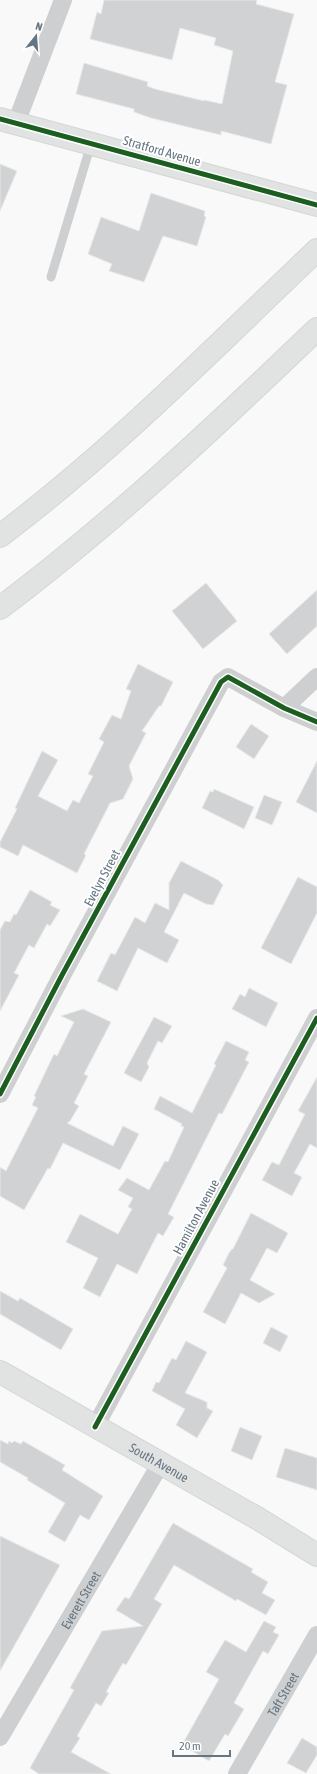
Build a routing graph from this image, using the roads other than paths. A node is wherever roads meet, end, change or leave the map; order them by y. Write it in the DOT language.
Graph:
graph roads {
  1 [pos="63,0"];
  2 [pos="8,121"];
  3 [pos="92,143"];
  4 [pos="317,205"];
  5 [pos="317,250"];
  6 [pos="51,277"];
  7 [pos="317,329"];
  8 [pos="64,484"];
  9 [pos="0,524"];
  10 [pos="0,536"];
  11 [pos="88,539"];
  12 [pos="0,608"];
  13 [pos="0,618"];
  14 [pos="317,677"];
  15 [pos="284,708"];
  16 [pos="317,722"];
  17 [pos="317,1018"];
  18 [pos="0,1094"];
  19 [pos="0,1372"];
  20 [pos="95,1427"];
  21 [pos="161,1463"];
  22 [pos="317,1555"];
  23 [pos="317,1635"];
  24 [pos="0,1736"];
  25 [pos="237,1774"];
  1 -- 2 [label="street"];
  2 -- 3 [label="main road, Stratford Avenue"];
  3 -- 4 [label="main road, Stratford Avenue"];
  3 -- 6 [label="lane"];
  5 -- 8 [label="main road"];
  7 -- 11 [label="main road"];
  8 -- 9 [label="main road"];
  8 -- 10 [label="main road"];
  11 -- 12 [label="main road"];
  11 -- 13 [label="main road"];
  14 -- 15 [label="street"];
  15 -- 16 [label="street"];
  15 -- 18 [label="street, Evelyn Street"];
  17 -- 20 [label="street, Hamilton Avenue"];
  19 -- 20 [label="main road, South Avenue"];
  20 -- 21 [label="main road, South Avenue"];
  21 -- 22 [label="main road, South Avenue"];
  21 -- 24 [label="street, Everett Street"];
  23 -- 25 [label="street, Taft Street"];
}
